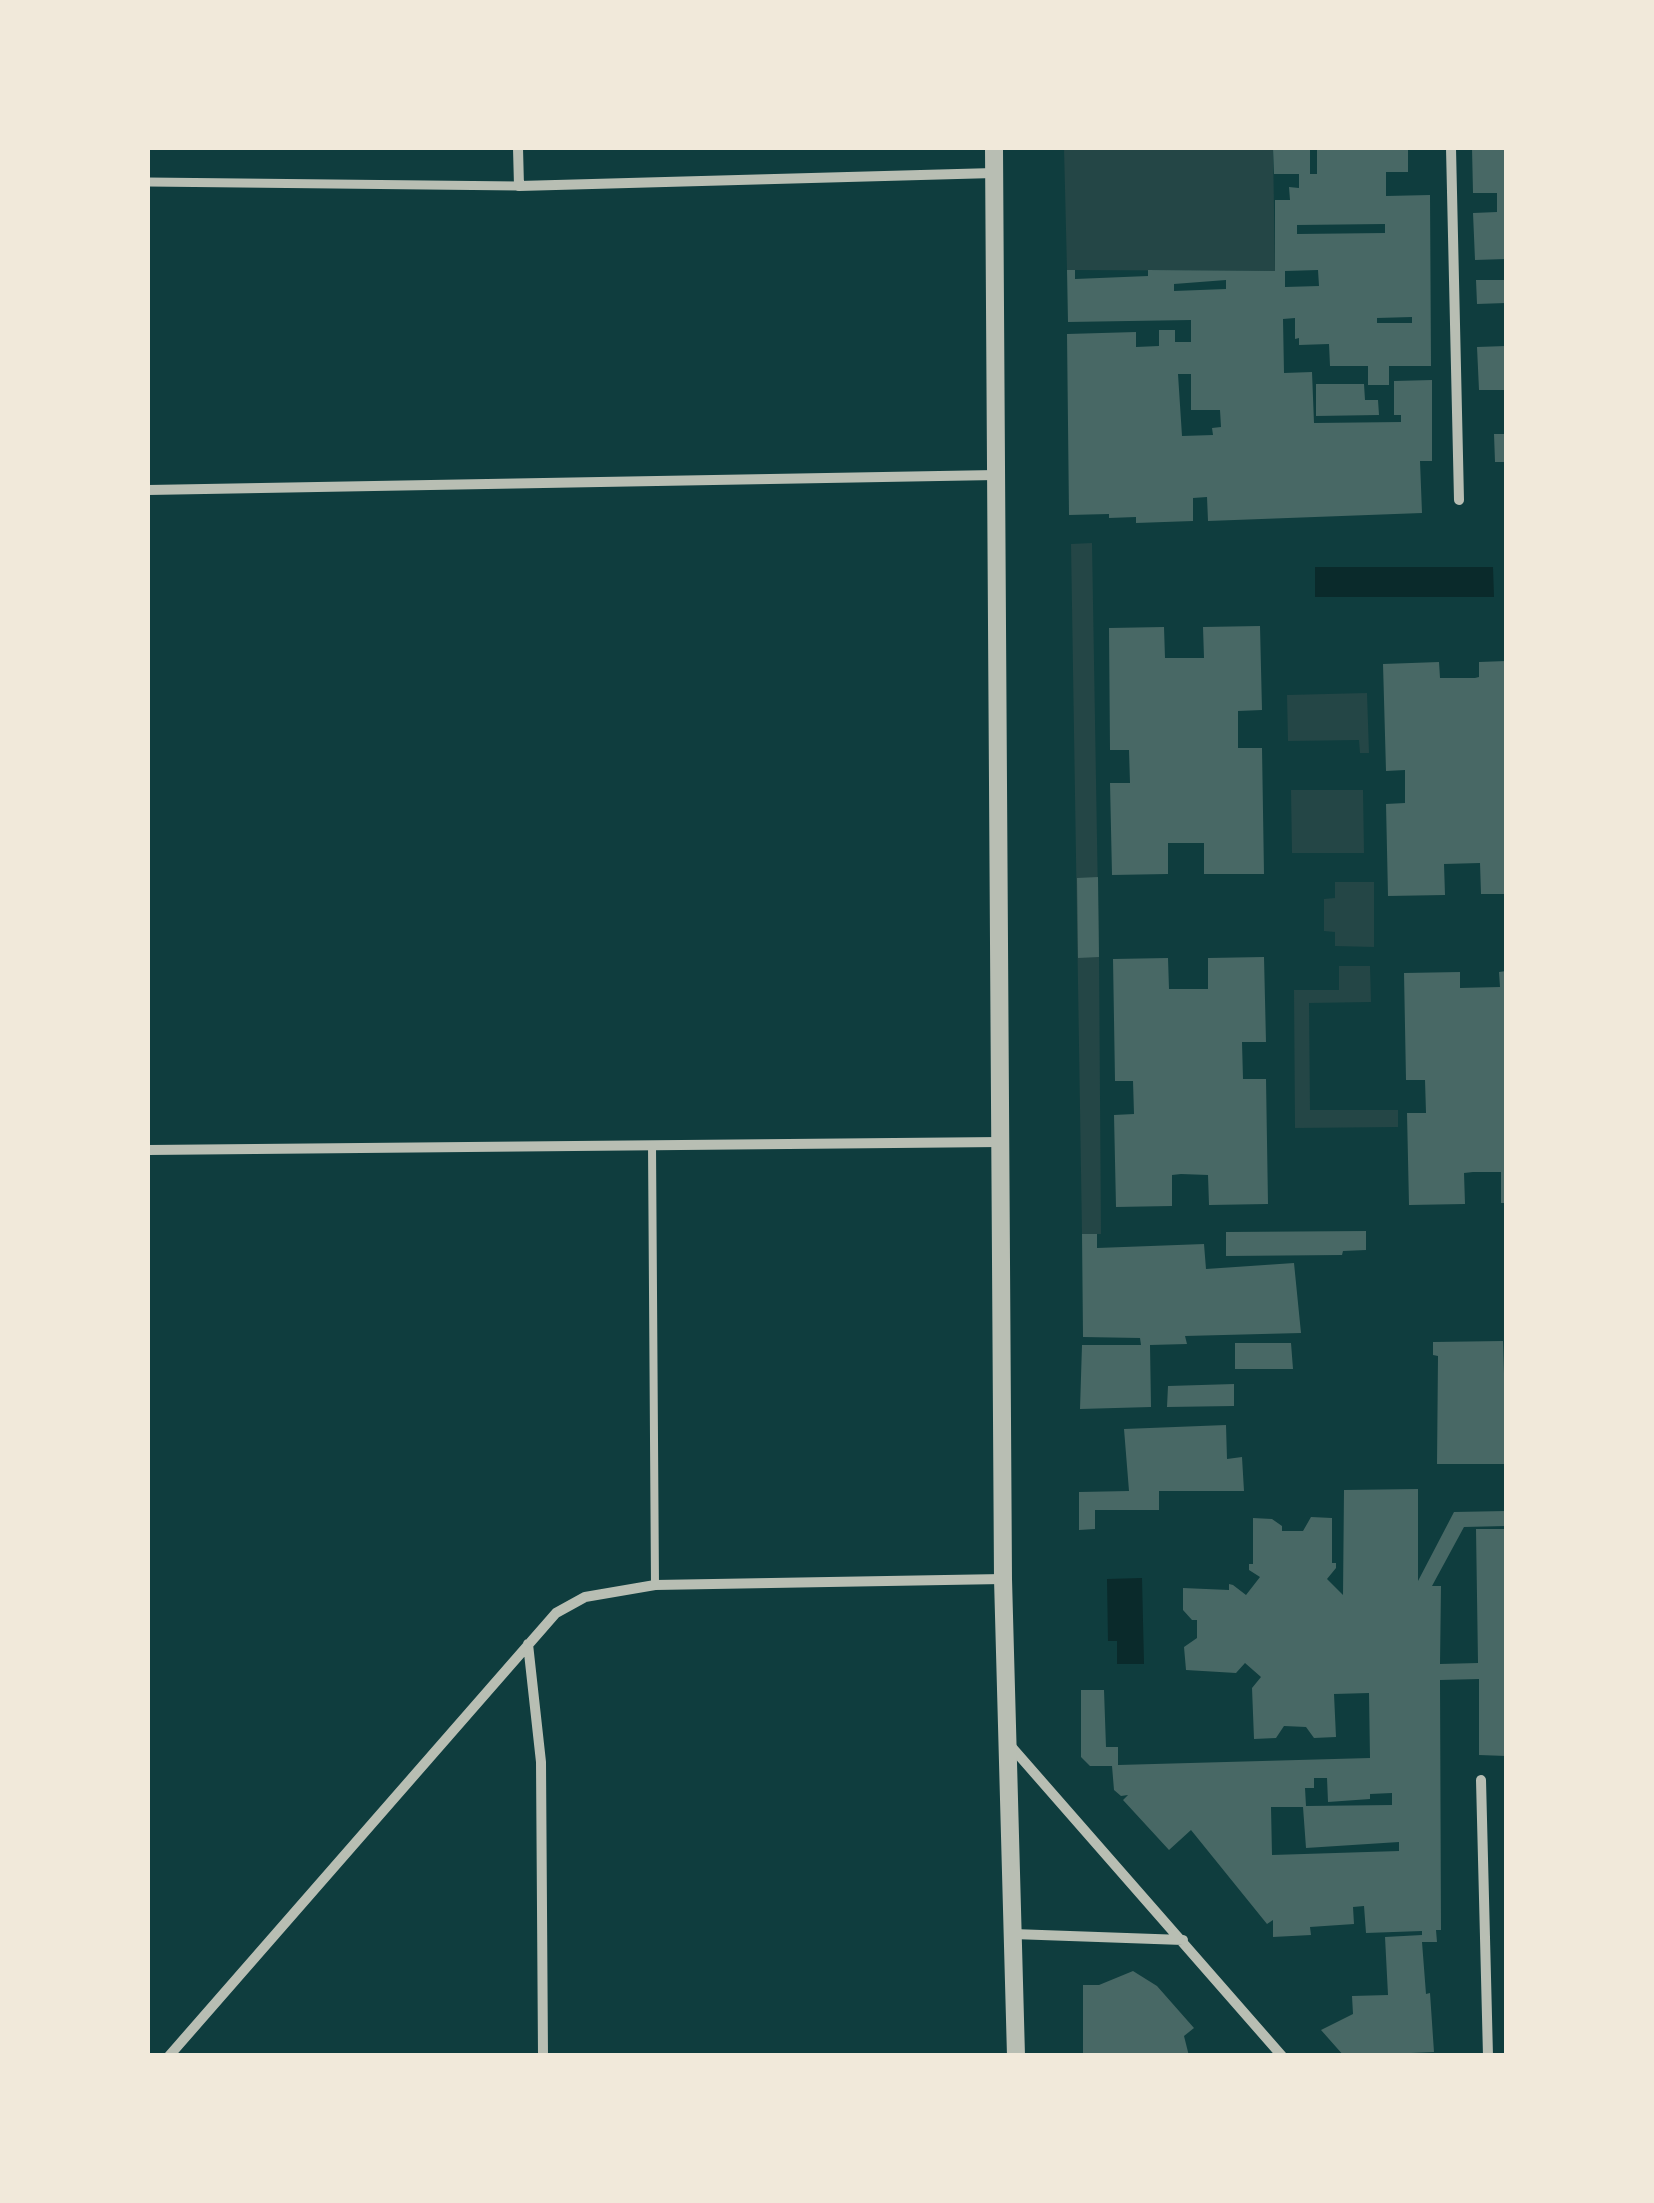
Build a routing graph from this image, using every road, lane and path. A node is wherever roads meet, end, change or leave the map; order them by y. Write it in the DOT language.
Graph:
graph roads {
  1 [pos="518,148"];
  2 [pos="994,148"];
  3 [pos="1451,148"];
  4 [pos="994,173"];
  5 [pos="148,182"];
  6 [pos="519,186"];
  7 [pos="998,475"];
  8 [pos="148,490"];
  9 [pos="1459,500"];
  10 [pos="1001,1142"];
  11 [pos="652,1145"];
  12 [pos="148,1150"];
  13 [pos="1003,1579"];
  14 [pos="655,1586"];
  15 [pos="528,1644"];
  16 [pos="1008,1743"];
  17 [pos="1481,1780"];
  18 [pos="1013,1934"];
  19 [pos="1183,1940"];
  20 [pos="169,2056"];
  21 [pos="543,2056"];
  22 [pos="1016,2056"];
  23 [pos="1282,2056"];
  24 [pos="1488,2056"];
  1 -- 6 [label="street"];
  2 -- 4 [label="street"];
  3 -- 9 [label="street"];
  4 -- 6 [label="street"];
  4 -- 7 [label="street"];
  5 -- 6 [label="street"];
  7 -- 8 [label="street"];
  7 -- 10 [label="street"];
  10 -- 11 [label="street"];
  10 -- 13 [label="street"];
  11 -- 12 [label="street"];
  11 -- 14 [label="lane"];
  13 -- 14 [label="street"];
  13 -- 16 [label="street"];
  14 -- 15 [label="street"];
  15 -- 20 [label="street"];
  15 -- 21 [label="street"];
  16 -- 18 [label="street"];
  16 -- 19 [label="street"];
  17 -- 24 [label="street"];
  18 -- 19 [label="street"];
  18 -- 22 [label="street"];
  19 -- 23 [label="street"];
}
